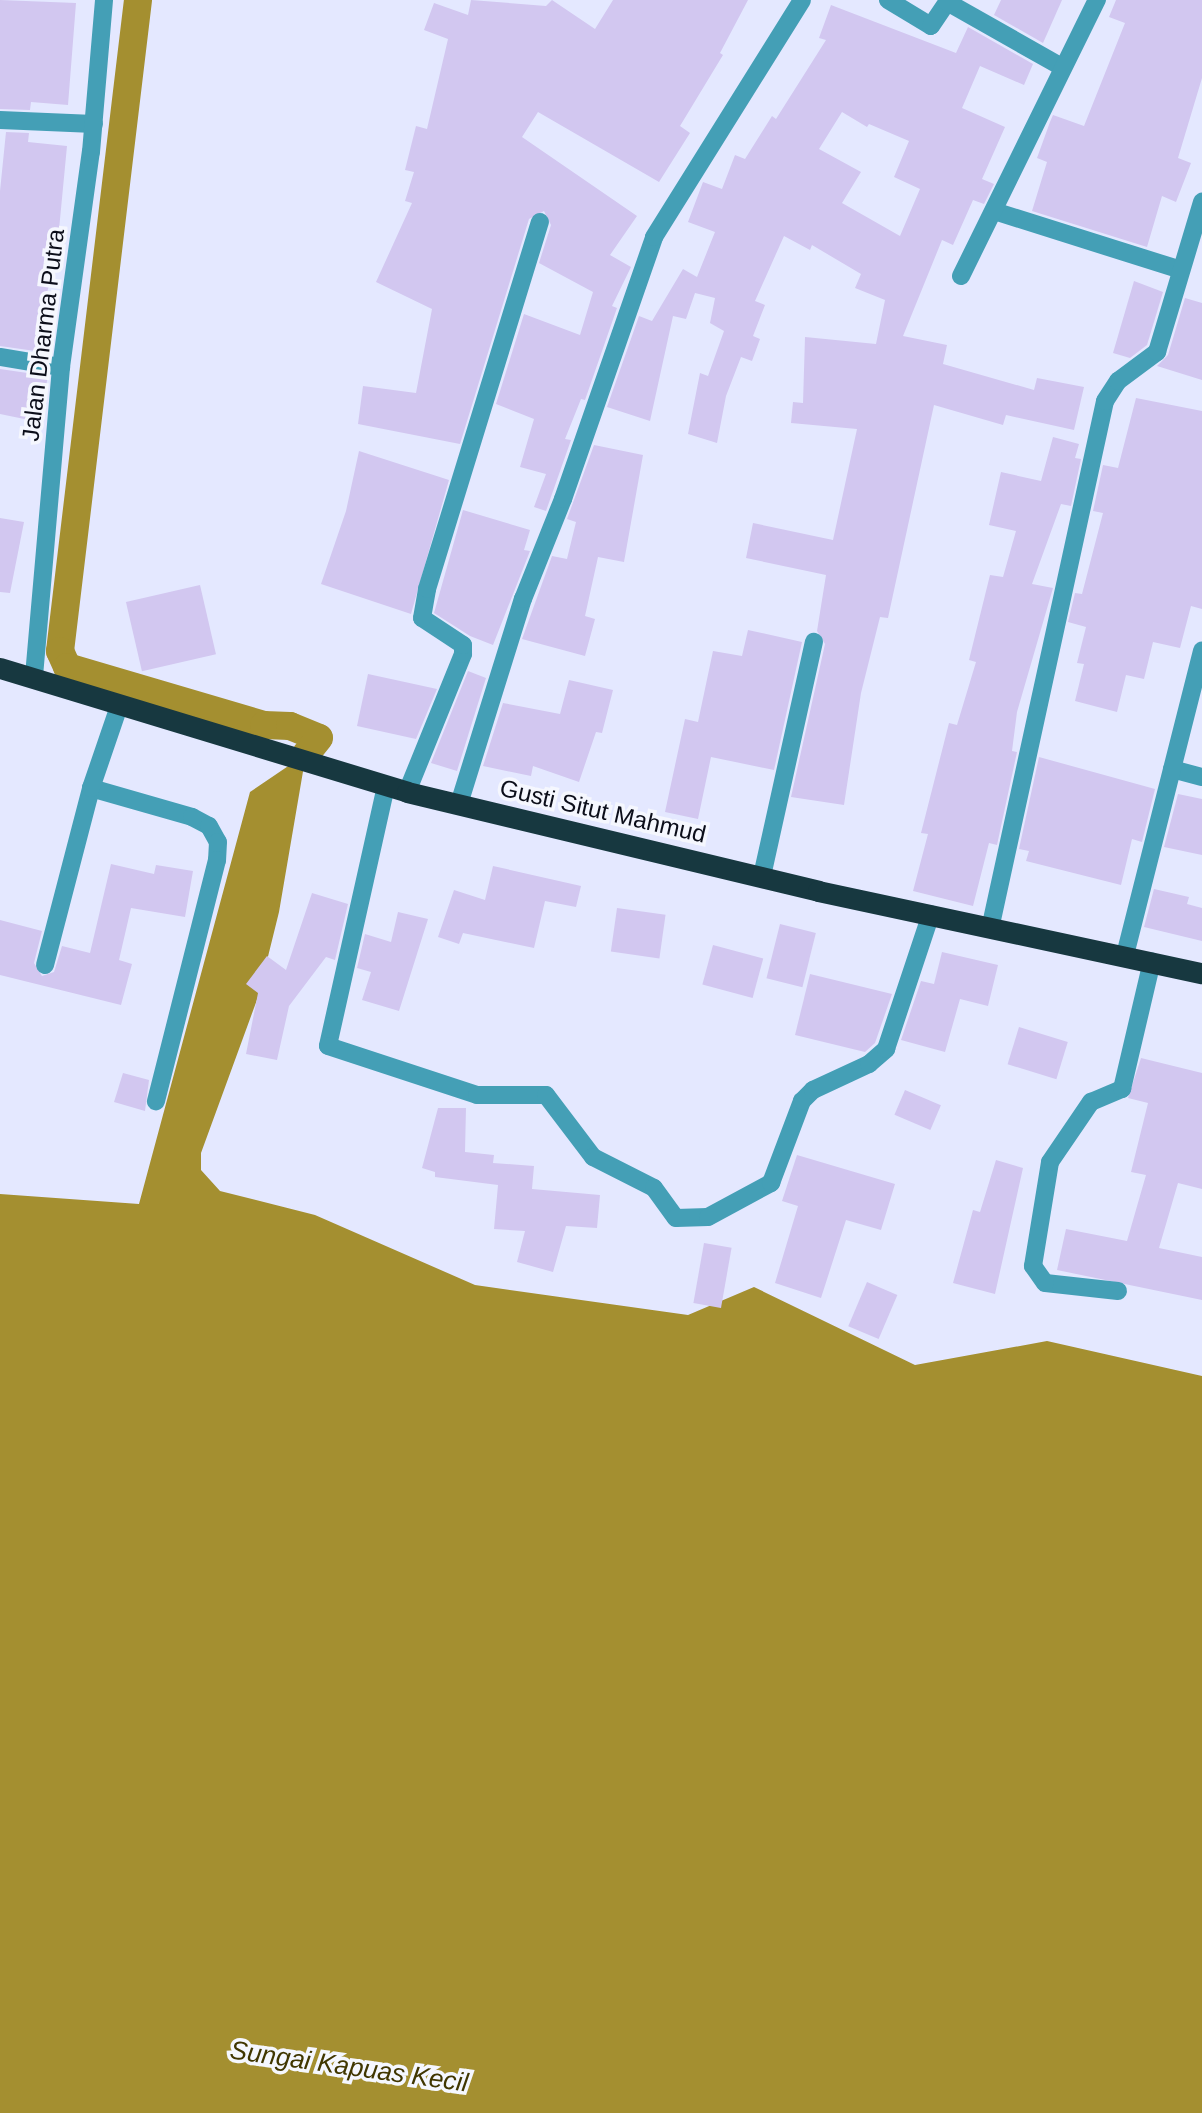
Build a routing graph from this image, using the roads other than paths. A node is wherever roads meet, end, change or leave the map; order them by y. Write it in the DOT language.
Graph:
graph roads {
  1 [pos="103,0"];
  2 [pos="802,0"];
  3 [pos="888,0"];
  4 [pos="1097,0"];
  5 [pos="1062,67"];
  6 [pos="0,120"];
  7 [pos="94,124"];
  8 [pos="1202,202"];
  9 [pos="994,211"];
  10 [pos="540,222"];
  11 [pos="1181,270"];
  12 [pos="961,276"];
  13 [pos="0,357"];
  14 [pos="61,367"];
  15 [pos="814,642"];
  16 [pos="1202,651"];
  17 [pos="0,668"];
  18 [pos="34,676"];
  19 [pos="119,706"];
  20 [pos="1172,769"];
  21 [pos="1202,777"];
  22 [pos="386,786"];
  23 [pos="91,788"];
  24 [pos="407,792"];
  25 [pos="459,804"];
  26 [pos="762,876"];
  27 [pos="931,914"];
  28 [pos="990,929"];
  29 [pos="1125,955"];
  30 [pos="1152,961"];
  31 [pos="45,965"];
  32 [pos="1202,973"];
  33 [pos="156,1101"];
  34 [pos="1118,1290"];
  1 -- 7 [label="street, Jalan Dharma Putra"];
  2 -- 25 [label="street"];
  3 -- 5 [label="street"];
  4 -- 5 [label="street"];
  5 -- 9 [label="street"];
  6 -- 7 [label="street"];
  7 -- 14 [label="street, Jalan Dharma Putra"];
  8 -- 11 [label="street"];
  9 -- 11 [label="street"];
  9 -- 12 [label="street"];
  10 -- 24 [label="street"];
  11 -- 28 [label="street"];
  13 -- 14 [label="street"];
  14 -- 18 [label="street, Jalan Dharma Putra"];
  15 -- 26 [label="street"];
  16 -- 20 [label="street"];
  17 -- 18 [label="highway, Gusti Situt Mahmud"];
  18 -- 19 [label="highway, Gusti Situt Mahmud"];
  19 -- 22 [label="highway, Gusti Situt Mahmud"];
  19 -- 23 [label="street"];
  20 -- 21 [label="street"];
  20 -- 29 [label="street"];
  22 -- 24 [label="highway, Gusti Situt Mahmud"];
  22 -- 27 [label="street"];
  23 -- 31 [label="street"];
  23 -- 33 [label="street"];
  24 -- 25 [label="highway, Gusti Situt Mahmud"];
  25 -- 26 [label="highway, Gusti Situt Mahmud"];
  26 -- 27 [label="highway, Gusti Situt Mahmud"];
  27 -- 28 [label="highway, Gusti Situt Mahmud"];
  28 -- 29 [label="highway, Gusti Situt Mahmud"];
  29 -- 30 [label="highway, Gusti Situt Mahmud"];
  30 -- 32 [label="highway, Gusti Situt Mahmud"];
  30 -- 34 [label="street"];
}
